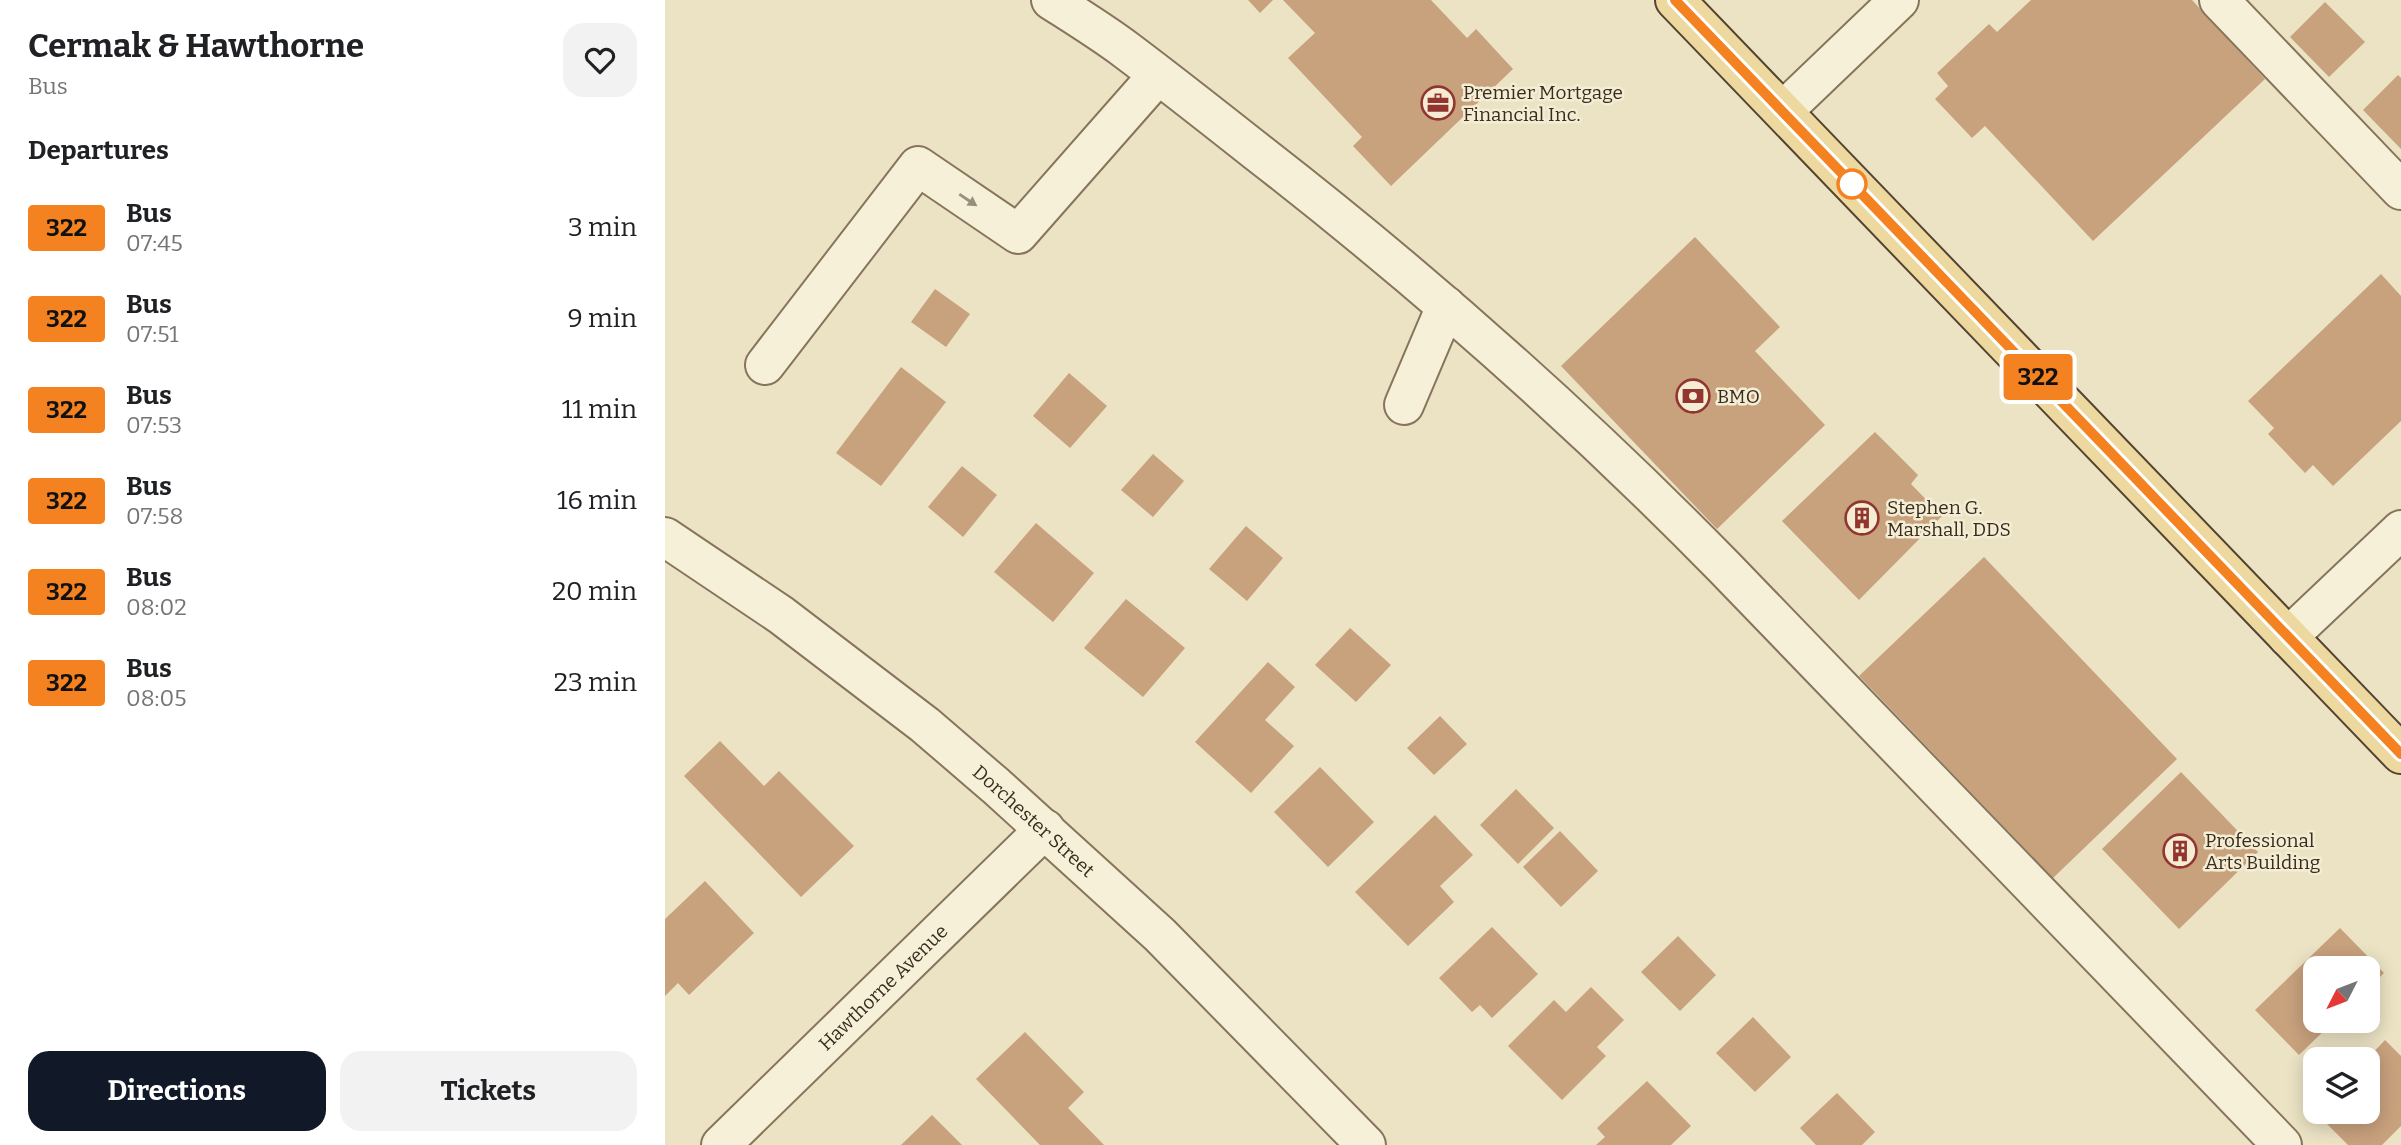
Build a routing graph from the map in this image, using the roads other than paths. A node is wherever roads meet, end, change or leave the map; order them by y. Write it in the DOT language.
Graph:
graph roads {
  1 [pos="1051,0"];
  2 [pos="1675,0"];
  3 [pos="1899,0"];
  4 [pos="2219,0"];
  5 [pos="1158,75"];
  6 [pos="1783,111"];
  7 [pos="2401,190"];
  8 [pos="1446,306"];
  9 [pos="765,365"];
  10 [pos="1404,405"];
  11 [pos="2401,530"];
  12 [pos="665,537"];
  13 [pos="2288,638"];
  14 [pos="2401,754"];
  15 [pos="1045,829"];
  16 [pos="721,1145"];
  17 [pos="1366,1145"];
  18 [pos="2282,1145"];
  1 -- 5 [label="street"];
  2 -- 6 [label="main road"];
  3 -- 6 [label="street"];
  4 -- 7 [label="street"];
  5 -- 8 [label="street"];
  9 -- 5 [label="street, one-way"];
  6 -- 13 [label="main road"];
  8 -- 10 [label="street"];
  8 -- 18 [label="street"];
  11 -- 13 [label="street"];
  12 -- 15 [label="street, Dorchester Street"];
  13 -- 14 [label="main road"];
  15 -- 16 [label="street, Hawthorne Avenue"];
  15 -- 17 [label="street, Dorchester Street"];
}
